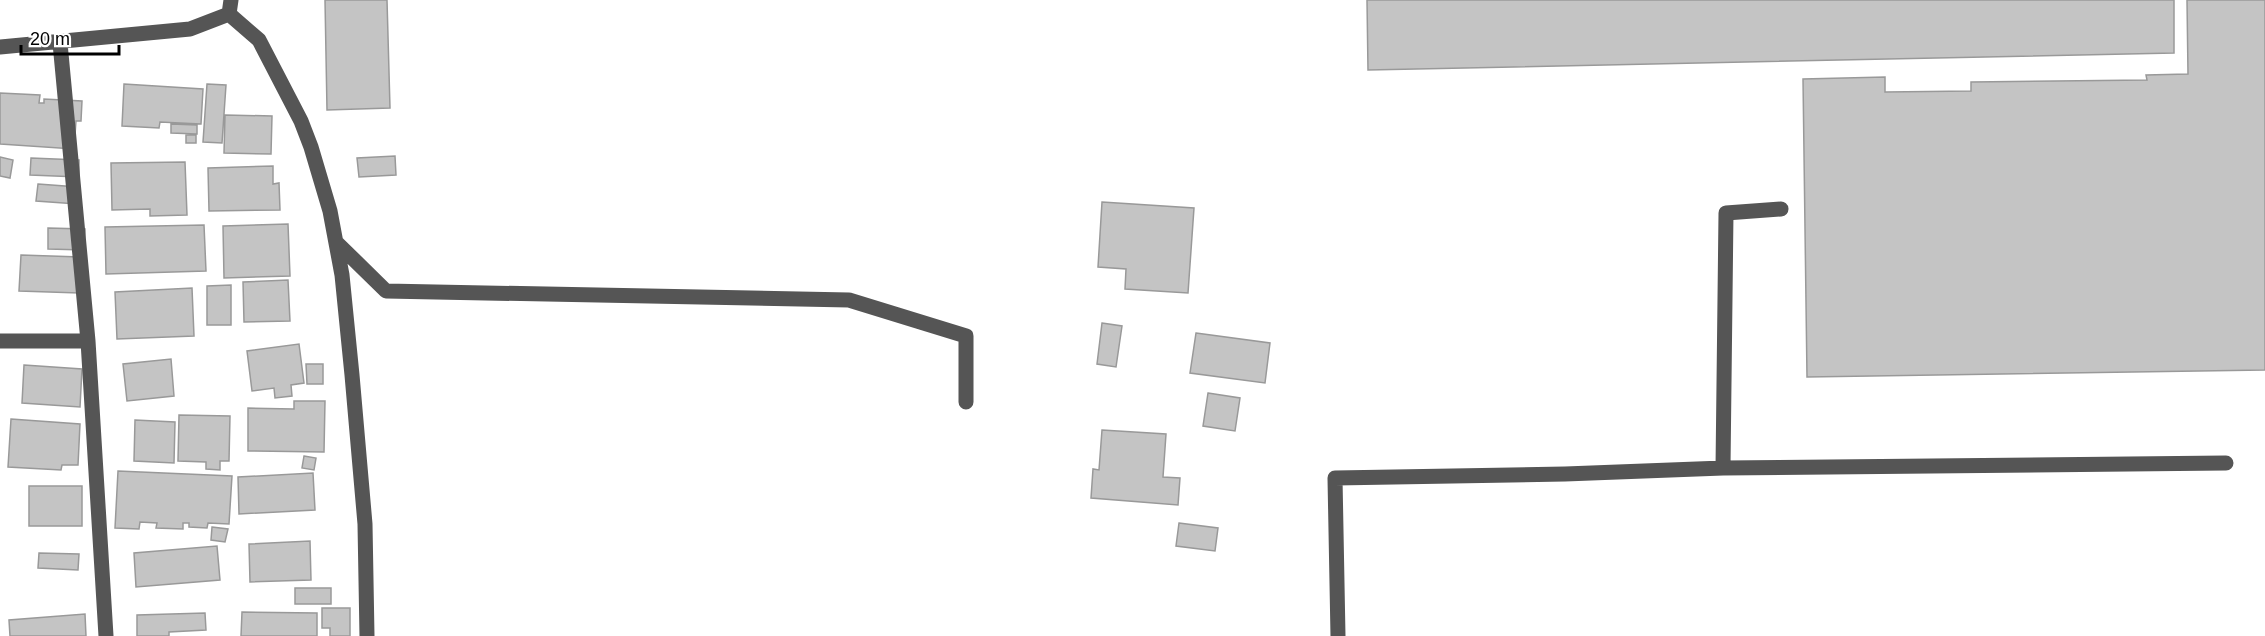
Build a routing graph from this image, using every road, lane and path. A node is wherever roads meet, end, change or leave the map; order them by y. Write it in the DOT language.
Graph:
graph roads {
  1 [pos="230,7"];
  2 [pos="60,42"];
  3 [pos="0,47"];
  4 [pos="1781,209"];
  5 [pos="336,242"];
  6 [pos="0,341"];
  7 [pos="88,341"];
  8 [pos="966,402"];
  9 [pos="2226,463"];
  10 [pos="1723,468"];
  11 [pos="106,636"];
  12 [pos="367,636"];
  13 [pos="1338,636"];
  1 -- 2 [label="street"];
  1 -- 5 [label="street"];
  2 -- 3 [label="street"];
  2 -- 7 [label="street"];
  4 -- 10 [label="street"];
  5 -- 8 [label="street"];
  5 -- 12 [label="street"];
  6 -- 7 [label="street"];
  7 -- 11 [label="street"];
  9 -- 10 [label="street"];
  10 -- 13 [label="street"];
}
